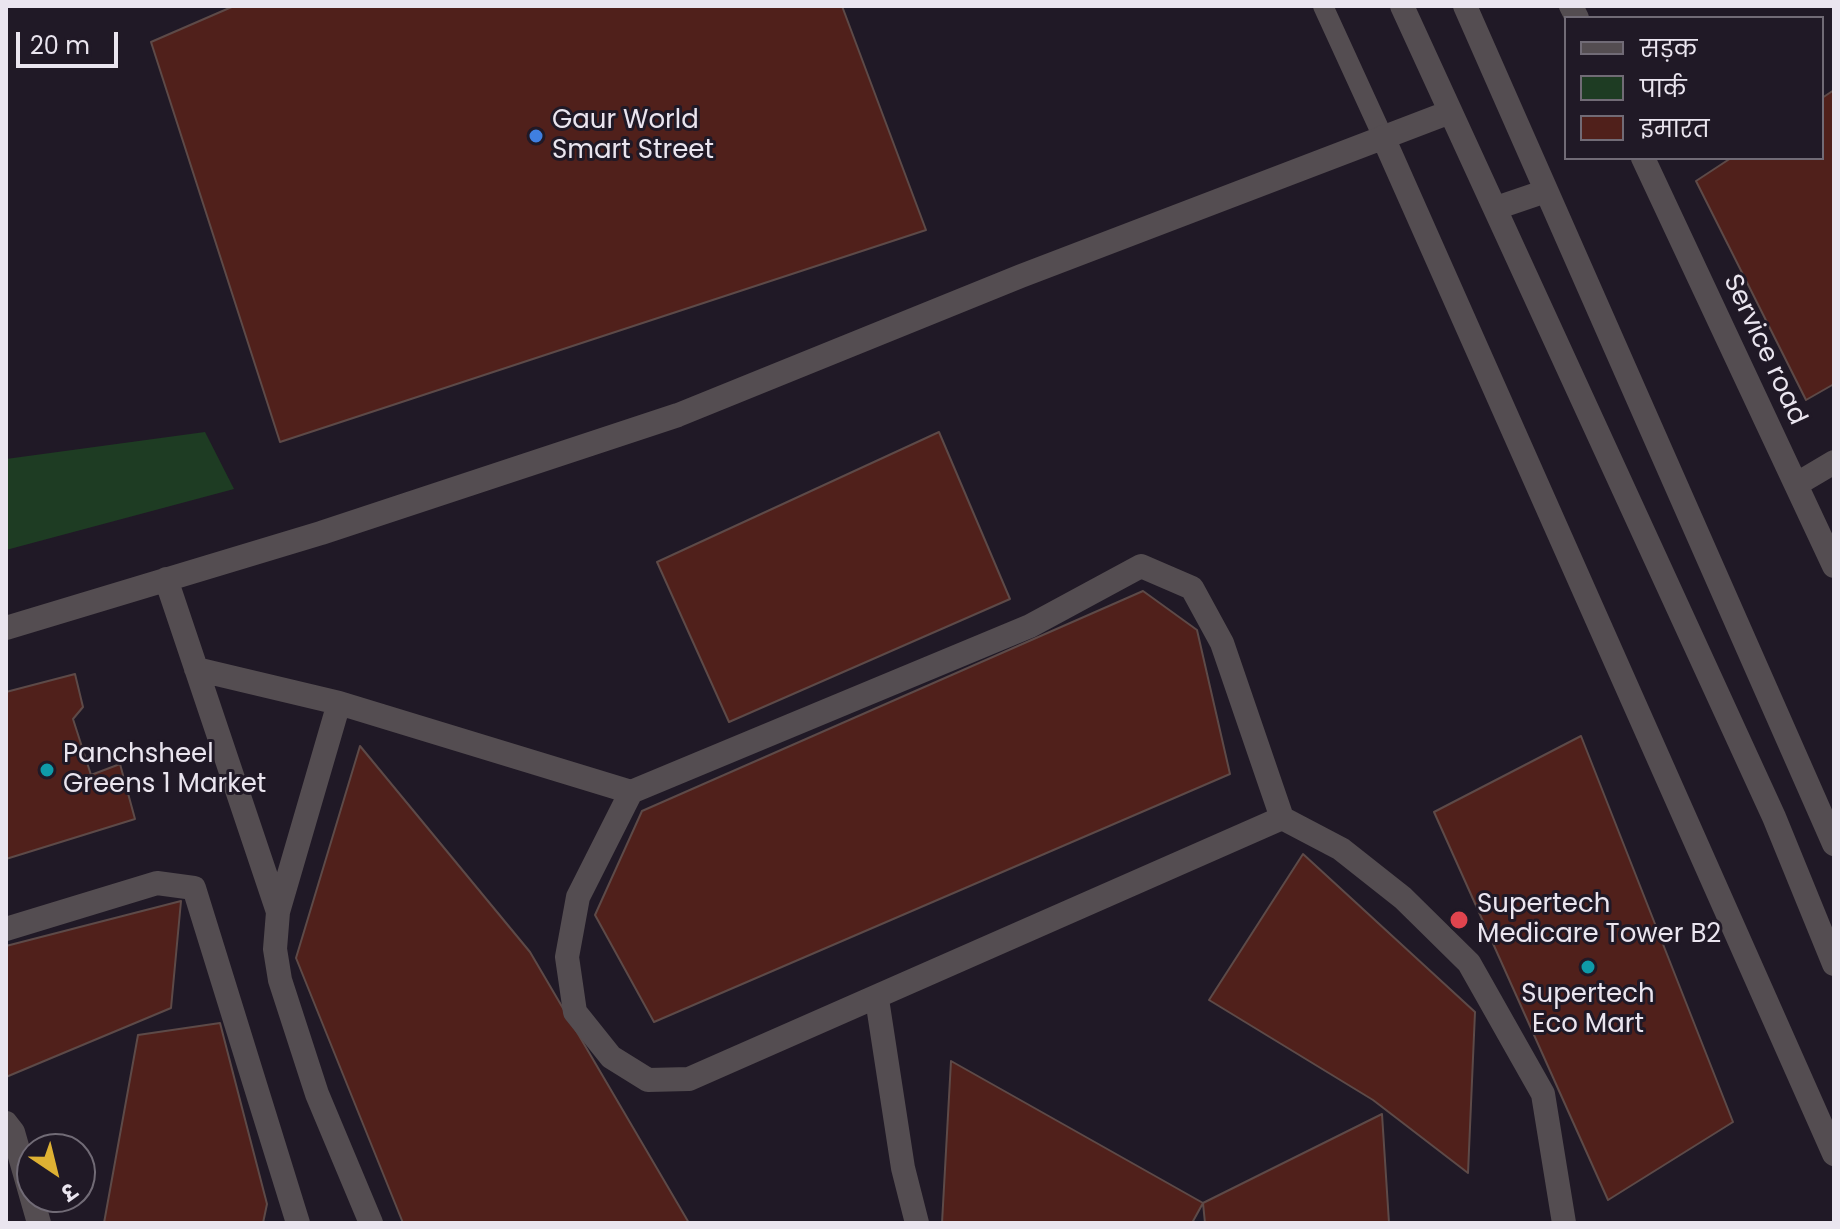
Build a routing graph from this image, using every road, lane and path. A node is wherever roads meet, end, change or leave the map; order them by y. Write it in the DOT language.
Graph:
graph roads {
  1 [pos="1323,6"];
  2 [pos="1402,6"];
  3 [pos="1465,6"];
  4 [pos="1450,112"];
  5 [pos="1383,137"];
  6 [pos="1644,160"];
  7 [pos="1546,191"];
  8 [pos="1496,208"];
  9 [pos="1834,462"];
  10 [pos="1797,484"];
  11 [pos="1834,566"];
  12 [pos="166,579"];
  13 [pos="6,628"];
  14 [pos="196,669"];
  15 [pos="339,703"];
  16 [pos="631,792"];
  17 [pos="1282,818"];
  18 [pos="1834,844"];
  19 [pos="278,912"];
  20 [pos="6,929"];
  21 [pos="1834,964"];
  22 [pos="877,999"];
  23 [pos="6,1123"];
  24 [pos="1834,1154"];
  25 [pos="39,1223"];
  26 [pos="298,1223"];
  27 [pos="371,1223"];
  28 [pos="917,1223"];
  29 [pos="1564,1223"];
  1 -- 5 [label="lane"];
  2 -- 4 [label="street"];
  3 -- 7 [label="street"];
  4 -- 5 [label="street"];
  4 -- 8 [label="street"];
  5 -- 12 [label="street"];
  5 -- 24 [label="street"];
  6 -- 10 [label="street, Service road"];
  7 -- 8 [label="street"];
  7 -- 18 [label="street"];
  8 -- 21 [label="street"];
  9 -- 10 [label="street"];
  10 -- 11 [label="street, Service road"];
  12 -- 13 [label="street"];
  12 -- 14 [label="street"];
  14 -- 15 [label="street"];
  14 -- 19 [label="street"];
  15 -- 16 [label="street"];
  15 -- 19 [label="street"];
  16 -- 17 [label="street"];
  16 -- 22 [label="street"];
  17 -- 22 [label="street"];
  17 -- 29 [label="street"];
  19 -- 27 [label="street"];
  20 -- 26 [label="street"];
  22 -- 28 [label="street"];
  23 -- 25 [label="street"];
}
